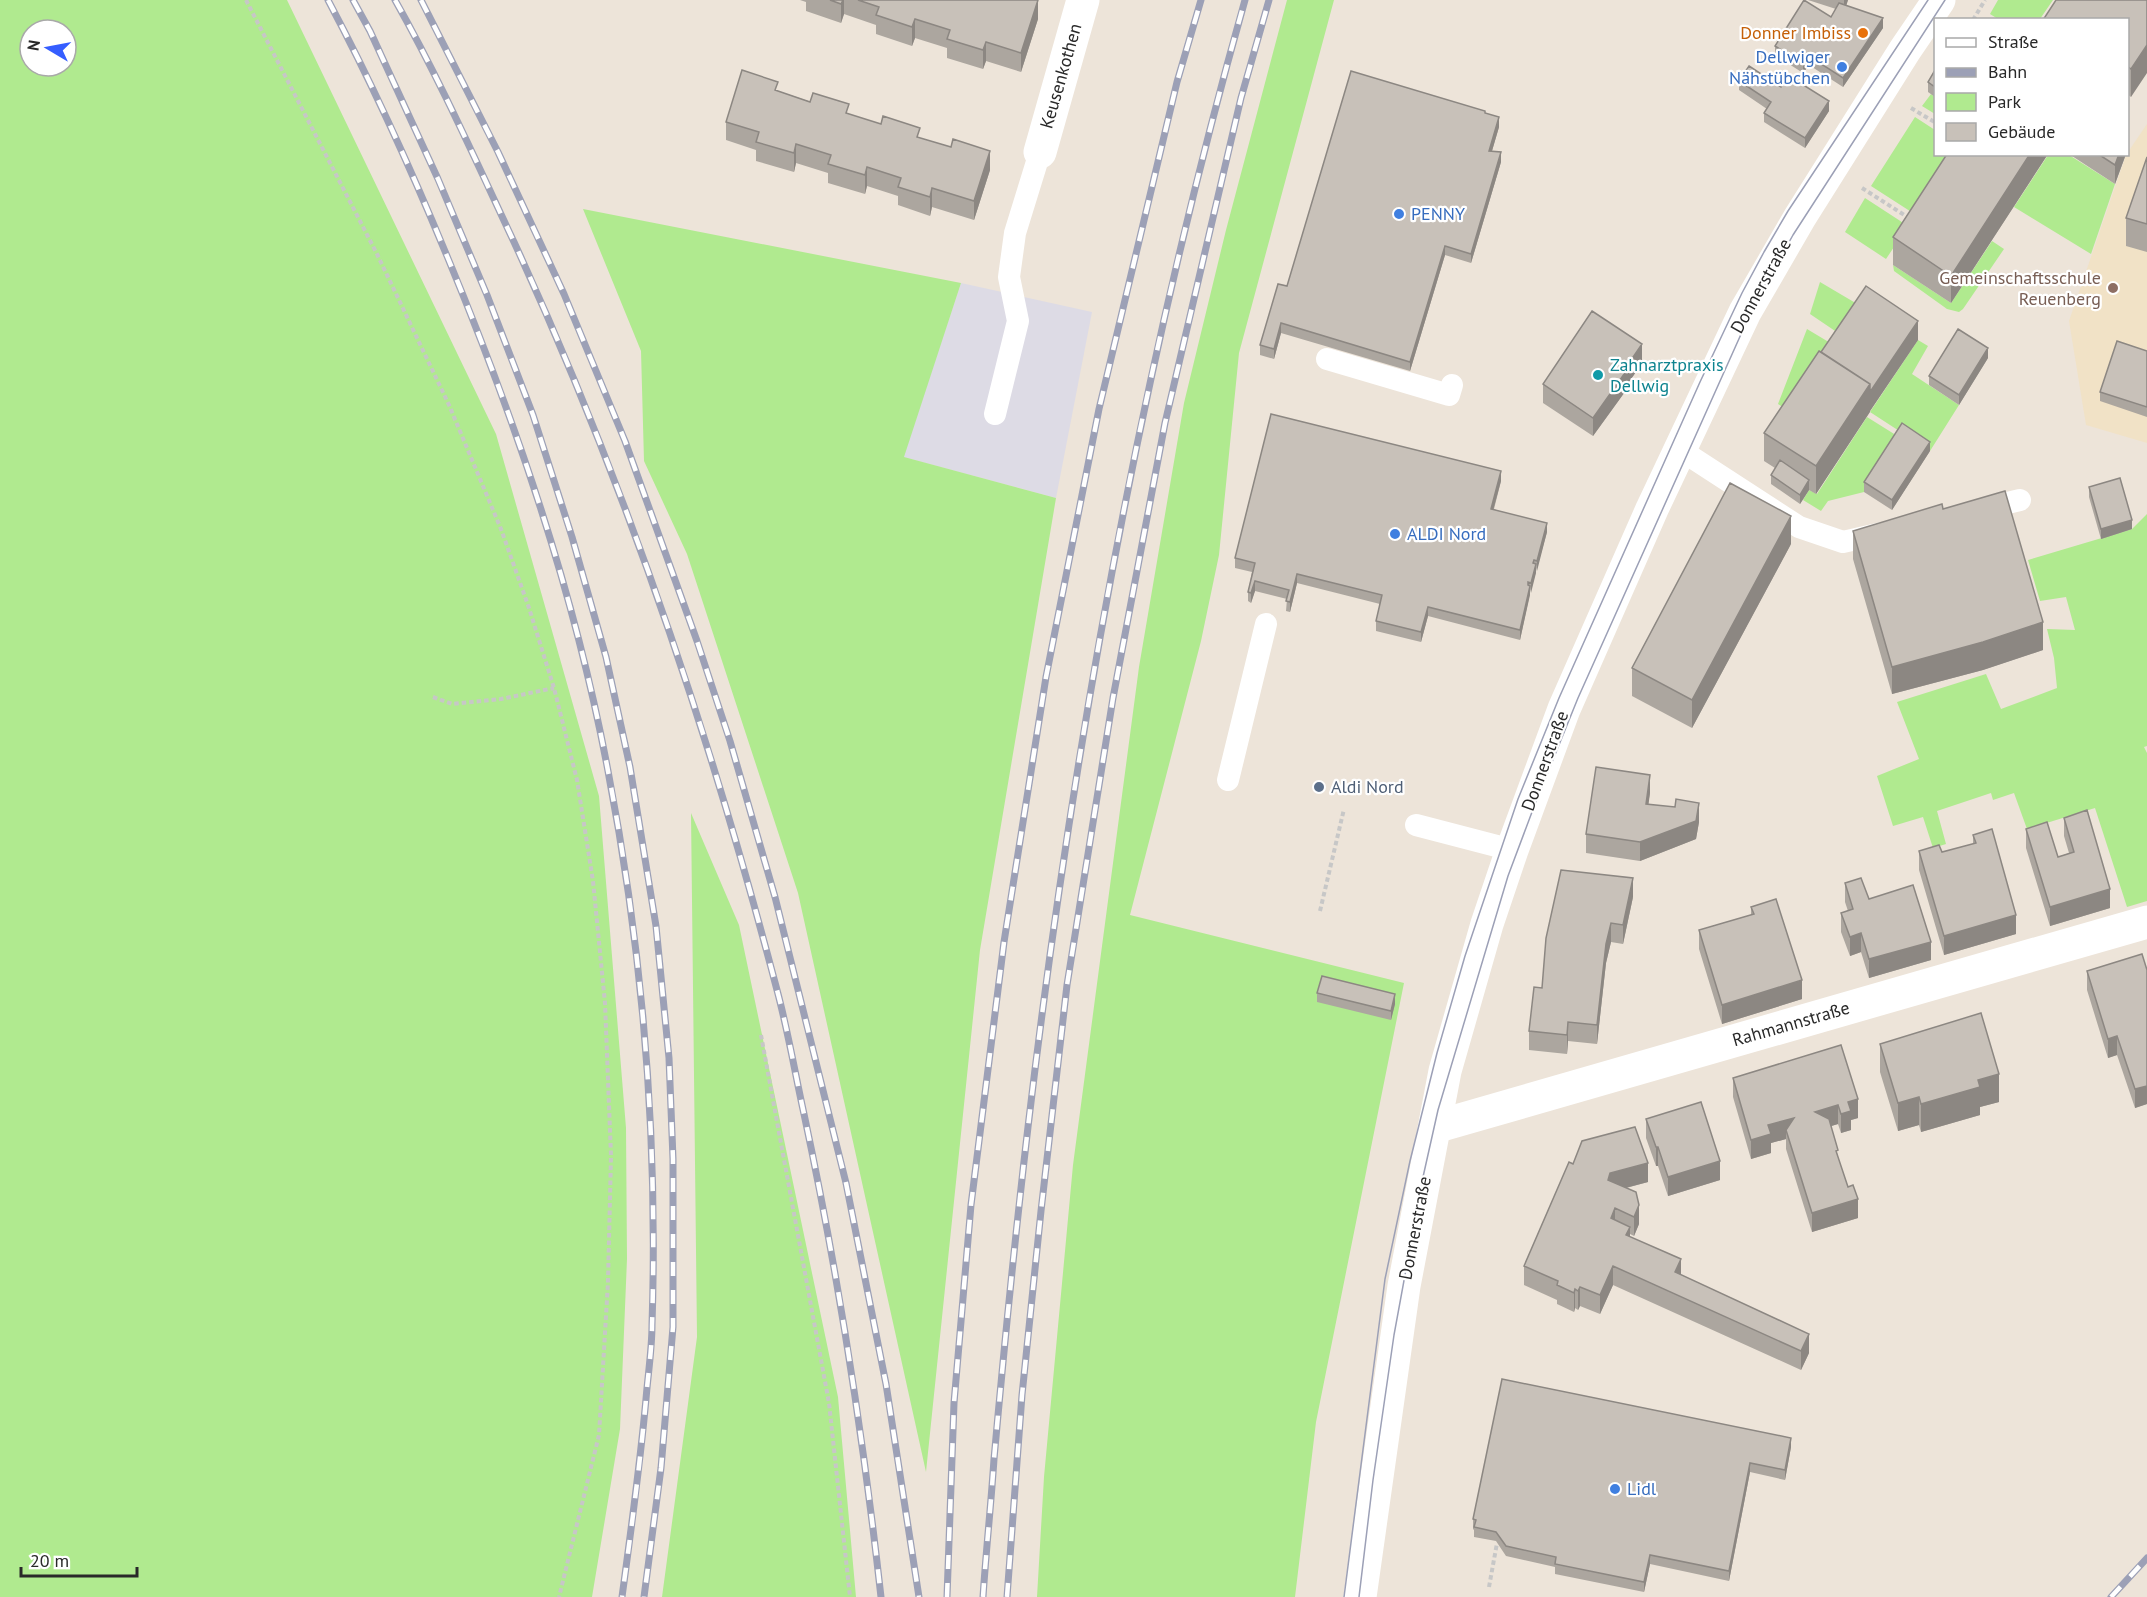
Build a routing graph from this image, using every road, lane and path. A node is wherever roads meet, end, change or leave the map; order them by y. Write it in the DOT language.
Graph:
graph roads {
  1 [pos="246,0"];
  2 [pos="1083,0"];
  3 [pos="1939,0"];
  4 [pos="1985,0"];
  5 [pos="1974,18"];
  6 [pos="1040,152"];
  7 [pos="1832,167"];
  8 [pos="1915,223"];
  9 [pos="1327,359"];
  10 [pos="1452,385"];
  11 [pos="995,414"];
  12 [pos="1679,449"];
  13 [pos="2020,500"];
  14 [pos="1954,516"];
  15 [pos="1899,529"];
  16 [pos="1266,624"];
  17 [pos="554,688"];
  18 [pos="433,697"];
  19 [pos="1228,780"];
  20 [pos="1344,809"];
  21 [pos="1416,825"];
  22 [pos="1512,850"];
  23 [pos="1320,911"];
  24 [pos="2147,921"];
  25 [pos="761,1035"];
  26 [pos="1435,1127"];
  27 [pos="1497,1543"];
  28 [pos="1489,1587"];
  29 [pos="559,1597"];
  30 [pos="850,1597"];
  31 [pos="1360,1597"];
  1 -- 17 [label="path"];
  2 -- 6 [label="main road, Keusenkothen"];
  3 -- 7 [label="main road, Donnerstraße"];
  4 -- 5 [label="path"];
  6 -- 11 [label="lane"];
  7 -- 8 [label="path"];
  7 -- 12 [label="main road, Donnerstraße"];
  9 -- 10 [label="lane"];
  12 -- 15 [label="lane"];
  12 -- 22 [label="main road, Donnerstraße"];
  13 -- 14 [label="lane"];
  16 -- 19 [label="lane"];
  17 -- 18 [label="path"];
  17 -- 29 [label="path"];
  20 -- 23 [label="path"];
  21 -- 22 [label="lane"];
  22 -- 26 [label="main road, Donnerstraße"];
  24 -- 26 [label="main road, Rahmannstraße"];
  25 -- 30 [label="path"];
  26 -- 31 [label="main road, Donnerstraße"];
  27 -- 28 [label="path"];
}
